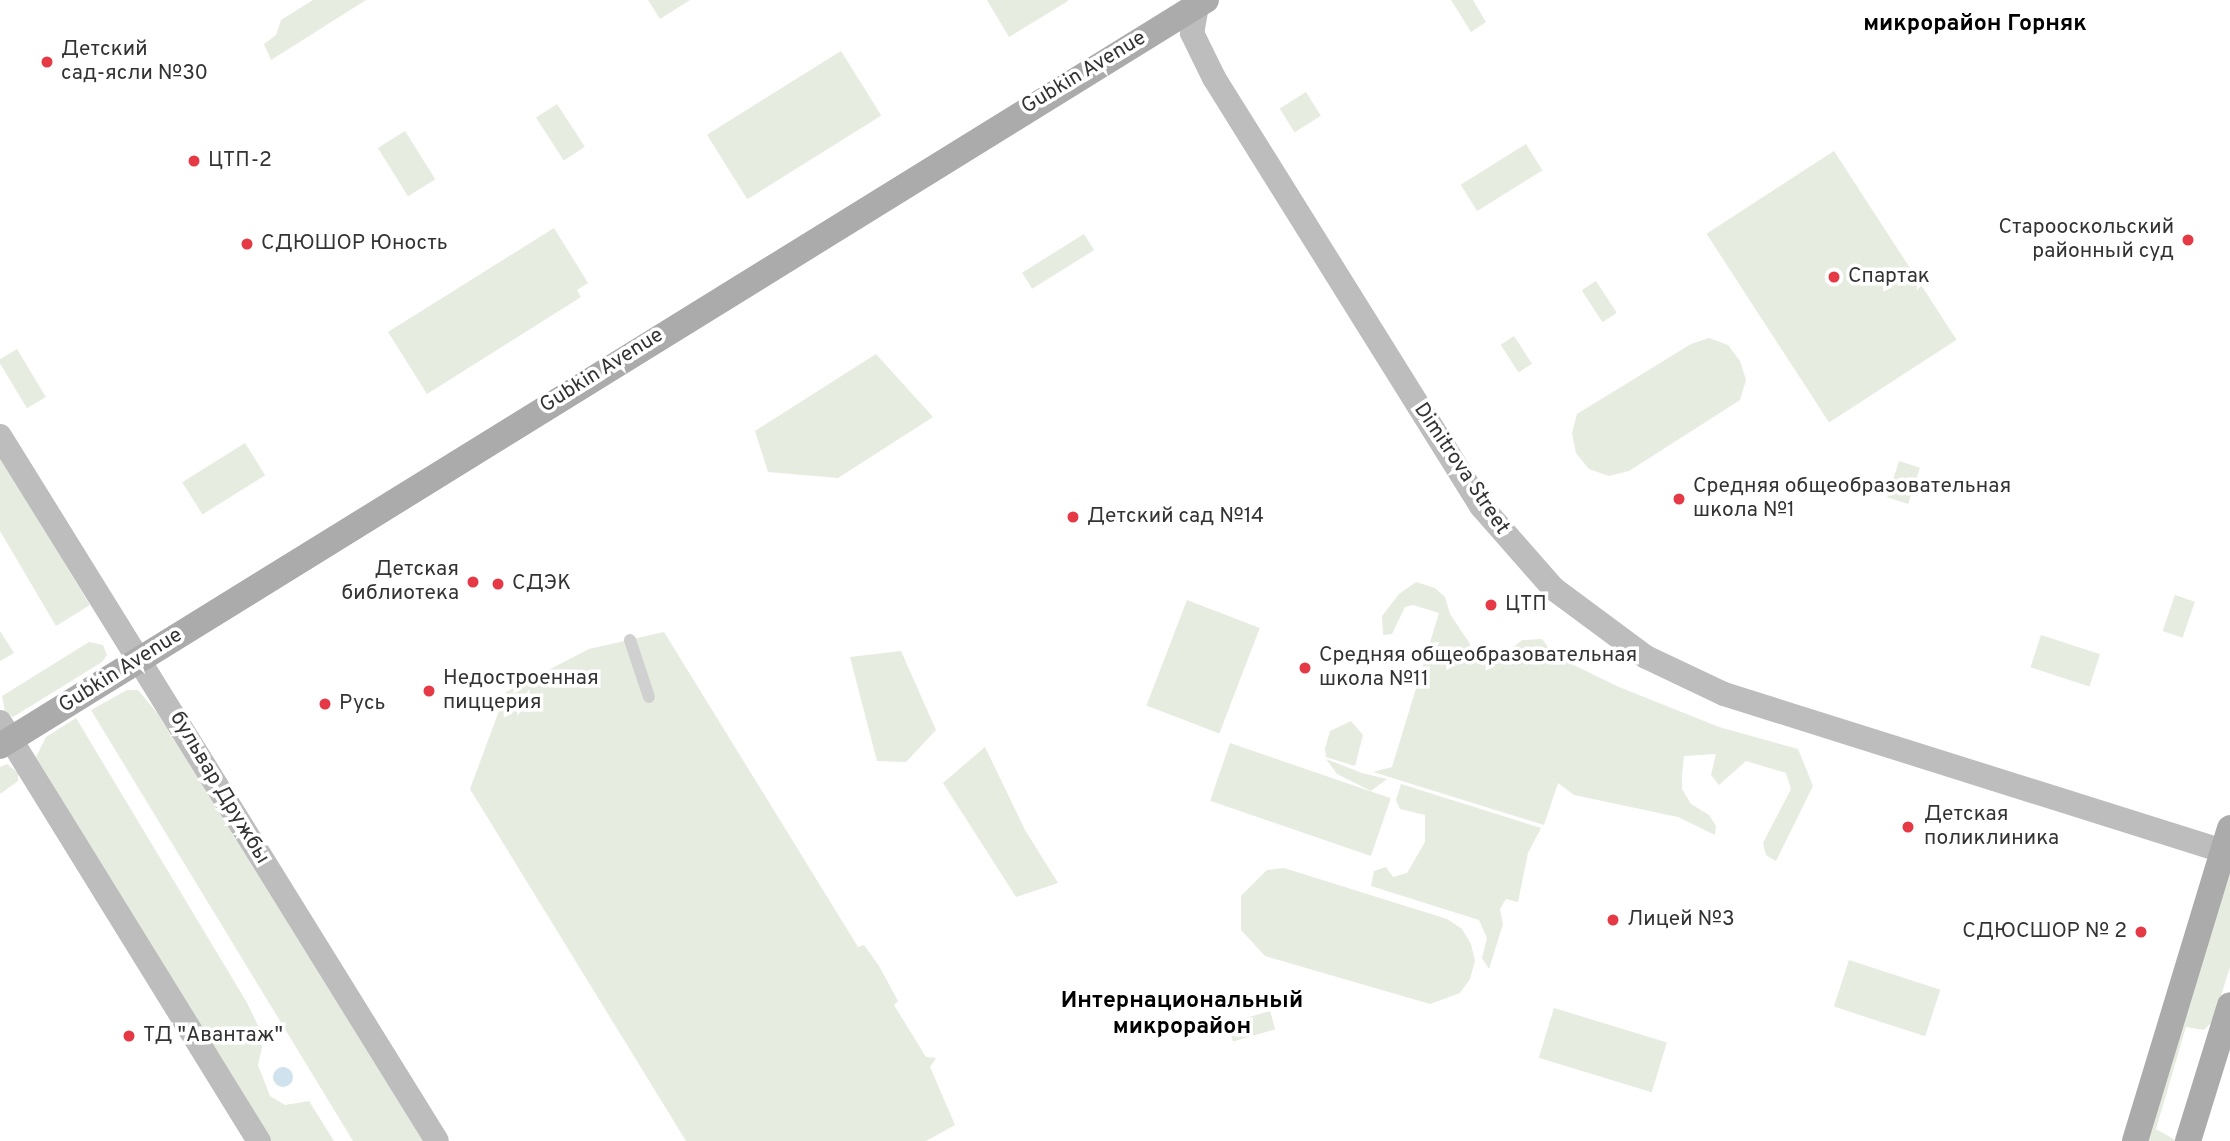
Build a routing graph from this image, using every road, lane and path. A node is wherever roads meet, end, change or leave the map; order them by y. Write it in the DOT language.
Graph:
graph roads {
  1 [pos="1200,2"];
  2 [pos="0,436"];
  3 [pos="630,640"];
  4 [pos="138,660"];
  5 [pos="649,697"];
  6 [pos="3,736"];
  7 [pos="2228,844"];
  8 [pos="2230,1005"];
  9 [pos="259,1141"];
  10 [pos="437,1141"];
  11 [pos="2135,1141"];
  12 [pos="2188,1141"];
  1 -- 4 [label="main road, Gubkin Avenue"];
  1 -- 7 [label="main road, Dimitrova Street"];
  2 -- 4 [label="main road, бульвар Дружбы"];
  3 -- 5 [label="street"];
  4 -- 6 [label="main road, Gubkin Avenue"];
  4 -- 10 [label="main road, бульвар Дружбы"];
  6 -- 9 [label="main road"];
  7 -- 11 [label="main road"];
  8 -- 12 [label="main road"];
}
